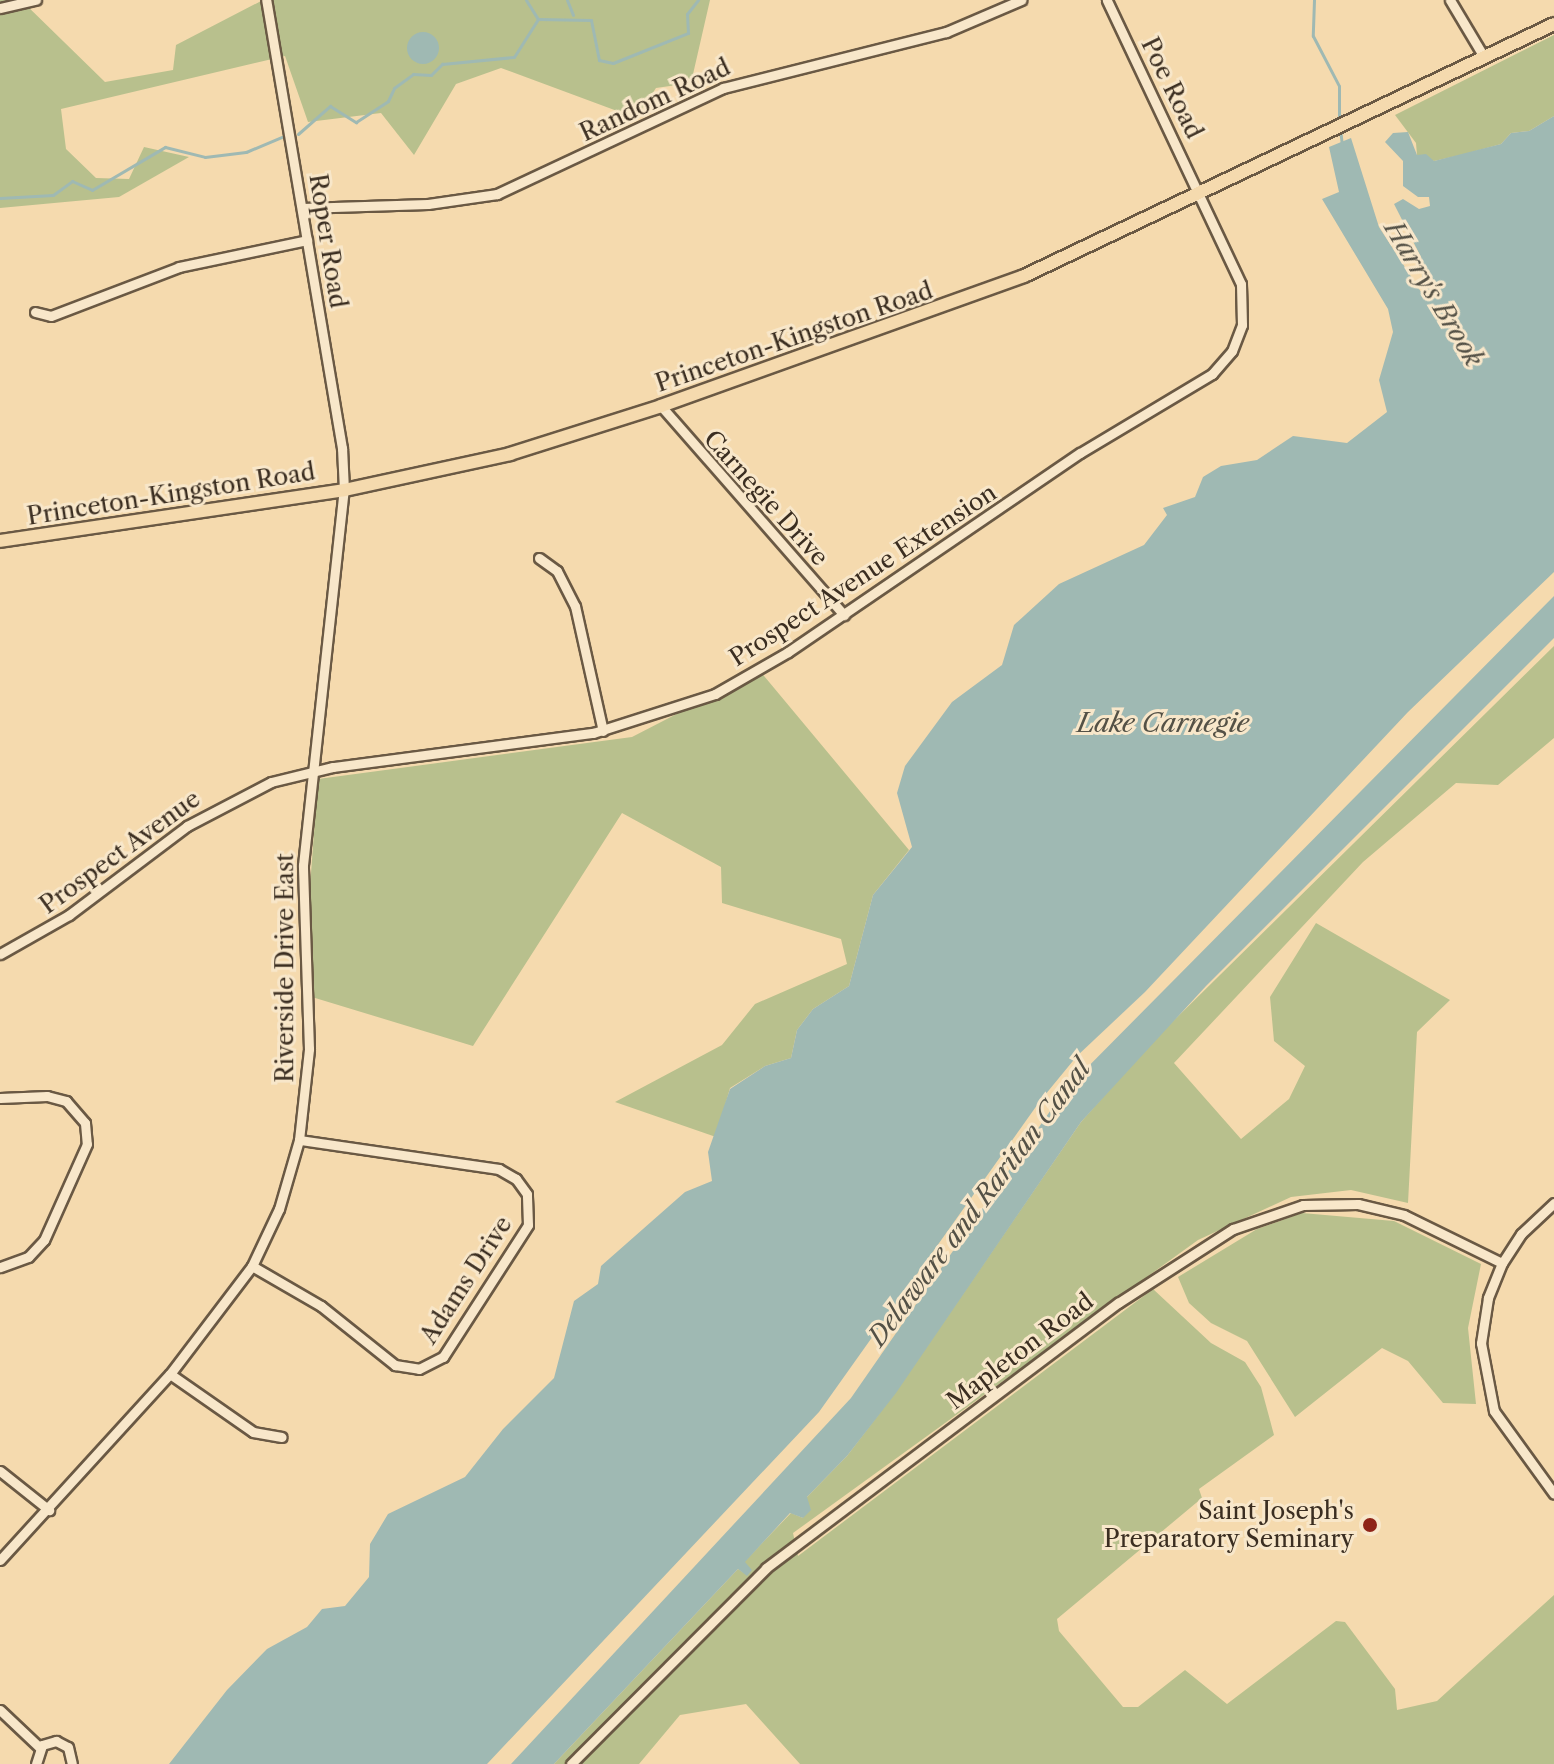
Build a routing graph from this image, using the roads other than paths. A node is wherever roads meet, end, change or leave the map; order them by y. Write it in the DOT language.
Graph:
graph roads {
  1 [pos="36,0"];
  2 [pos="266,0"];
  3 [pos="1021,0"];
  4 [pos="1107,0"];
  5 [pos="1450,0"];
  6 [pos="0,8"];
  7 [pos="1554,24"];
  8 [pos="1484,57"];
  9 [pos="1201,193"];
  10 [pos="302,208"];
  11 [pos="307,240"];
  12 [pos="35,312"];
  13 [pos="661,406"];
  14 [pos="344,490"];
  15 [pos="0,541"];
  16 [pos="539,558"];
  17 [pos="844,615"];
  18 [pos="603,731"];
  19 [pos="310,771"];
  20 [pos="0,954"];
  21 [pos="0,1098"];
  22 [pos="299,1140"];
  23 [pos="1554,1203"];
  24 [pos="1502,1263"];
  25 [pos="252,1266"];
  26 [pos="0,1267"];
  27 [pos="170,1374"];
  28 [pos="282,1437"];
  29 [pos="0,1471"];
  30 [pos="1554,1494"];
  31 [pos="49,1510"];
  32 [pos="0,1560"];
  33 [pos="0,1710"];
  34 [pos="40,1748"];
  35 [pos="36,1764"];
  36 [pos="72,1764"];
  37 [pos="571,1764"];
  1 -- 6 [label="street"];
  2 -- 10 [label="street, Roper Road"];
  3 -- 10 [label="street, Random Road"];
  4 -- 9 [label="street, Poe Road"];
  5 -- 8 [label="street"];
  7 -- 8 [label="main road, Princeton-Kingston Road"];
  8 -- 9 [label="main road, Princeton-Kingston Road"];
  9 -- 13 [label="main road, Princeton-Kingston Road"];
  9 -- 17 [label="street, Prospect Avenue Extension"];
  10 -- 11 [label="street, Roper Road"];
  11 -- 12 [label="street"];
  11 -- 14 [label="street, Roper Road"];
  13 -- 14 [label="main road, Princeton-Kingston Road"];
  13 -- 17 [label="street, Carnegie Drive"];
  14 -- 15 [label="main road, Princeton-Kingston Road"];
  14 -- 19 [label="street, Riverside Drive East"];
  16 -- 18 [label="street"];
  17 -- 18 [label="street, Prospect Avenue Extension"];
  18 -- 19 [label="street, Prospect Avenue Extension"];
  19 -- 20 [label="street, Prospect Avenue"];
  19 -- 22 [label="street, Riverside Drive East"];
  21 -- 26 [label="street"];
  22 -- 25 [label="street, Riverside Drive East"];
  22 -- 25 [label="street, Adams Drive"];
  23 -- 24 [label="street"];
  24 -- 30 [label="street"];
  24 -- 37 [label="street, Mapleton Road"];
  25 -- 27 [label="street, Riverside Drive East"];
  27 -- 28 [label="street"];
  27 -- 31 [label="street, Riverside Drive East"];
  29 -- 31 [label="street"];
  31 -- 32 [label="street, Riverside Drive East"];
  33 -- 34 [label="street"];
  34 -- 35 [label="street"];
  34 -- 36 [label="street"];
}
